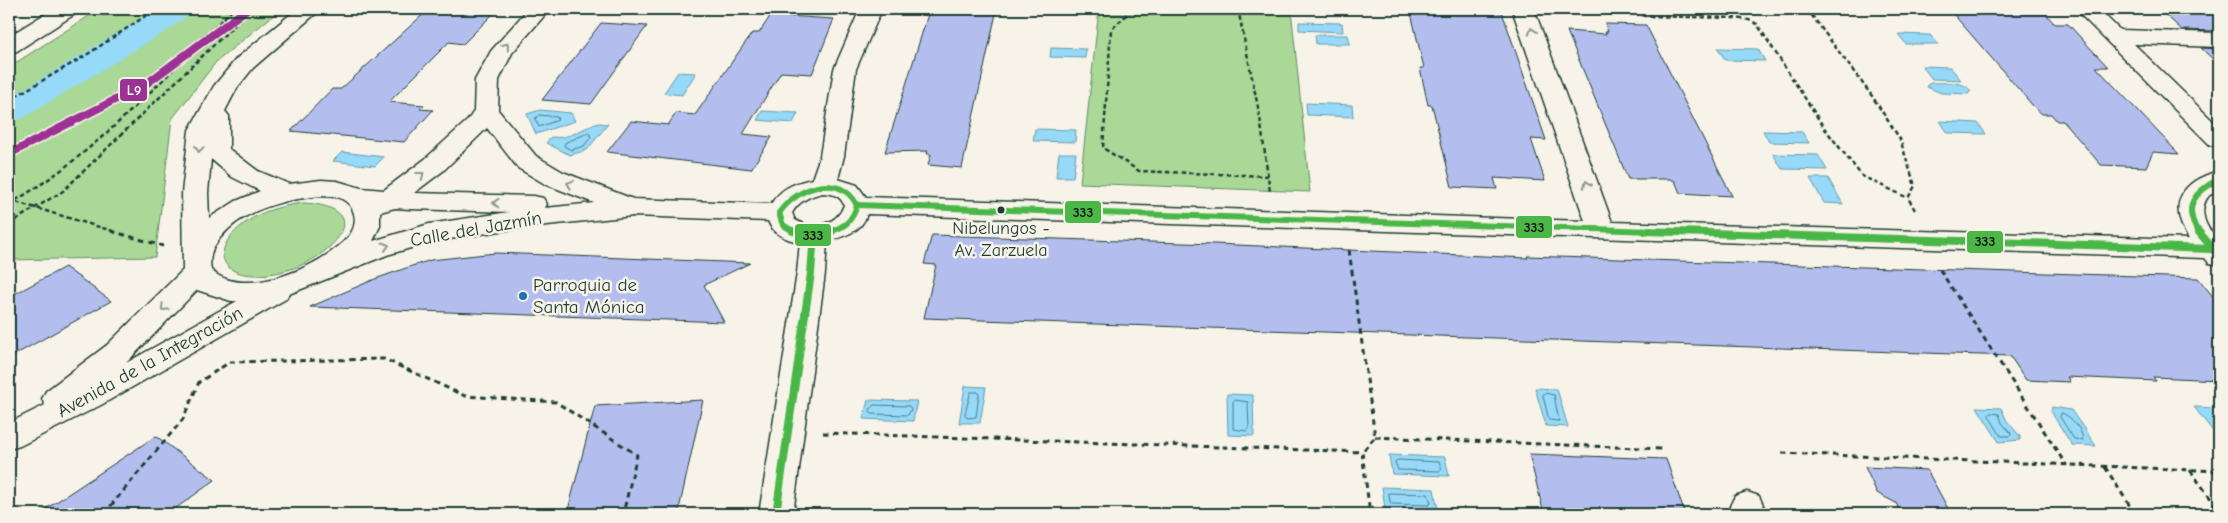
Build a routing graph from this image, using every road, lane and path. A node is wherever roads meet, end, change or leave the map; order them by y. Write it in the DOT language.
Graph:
graph roads {
  1 [pos="67,9"];
  2 [pos="156,9"];
  3 [pos="233,9"];
  4 [pos="251,9"];
  5 [pos="310,9"];
  6 [pos="539,9"];
  7 [pos="871,9"];
  8 [pos="1132,9"];
  9 [pos="1238,9"];
  10 [pos="1523,9"];
  11 [pos="1620,9"];
  12 [pos="1807,9"];
  13 [pos="2086,9"];
  14 [pos="2116,38"];
  15 [pos="2219,40"];
  16 [pos="9,46"];
  17 [pos="9,100"];
  18 [pos="217,105"];
  19 [pos="486,111"];
  20 [pos="2219,140"];
  21 [pos="1268,176"];
  22 [pos="2219,179"];
  23 [pos="823,184"];
  24 [pos="288,192"];
  25 [pos="1271,195"];
  26 [pos="1908,198"];
  27 [pos="9,200"];
  28 [pos="13,202"];
  29 [pos="9,204"];
  30 [pos="371,204"];
  31 [pos="857,205"];
  32 [pos="38,208"];
  33 [pos="632,208"];
  34 [pos="1916,211"];
  35 [pos="779,213"];
  36 [pos="9,224"];
  37 [pos="1602,230"];
  38 [pos="814,235"];
  39 [pos="166,246"];
  40 [pos="1348,250"];
  41 [pos="2215,252"];
  42 [pos="197,263"];
  43 [pos="324,270"];
  44 [pos="1940,270"];
  45 [pos="290,284"];
  46 [pos="823,433"];
  47 [pos="9,436"];
  48 [pos="1375,437"];
  49 [pos="1662,449"];
  50 [pos="1362,452"];
  51 [pos="1782,453"];
  52 [pos="2066,465"];
  53 [pos="2104,467"];
  54 [pos="2190,470"];
  55 [pos="2219,471"];
  56 [pos="2219,510"];
  57 [pos="104,514"];
  58 [pos="623,514"];
  59 [pos="776,514"];
  60 [pos="1370,514"];
  61 [pos="2135,514"];
  1 -- 16 [label="street"];
  2 -- 17 [label="path"];
  3 -- 28 [label="path"];
  4 -- 32 [label="path"];
  5 -- 18 [label="street"];
  19 -- 6 [label="street, one-way"];
  7 -- 23 [label="street"];
  8 -- 21 [label="path"];
  9 -- 21 [label="path"];
  37 -- 10 [label="street, one-way"];
  11 -- 26 [label="path"];
  12 -- 26 [label="path"];
  13 -- 14 [label="street"];
  14 -- 15 [label="street"];
  14 -- 20 [label="street"];
  18 -- 24 [label="street"];
  18 -- 42 [label="street, one-way"];
  30 -- 19 [label="street, one-way"];
  33 -- 19 [label="street, Calle del Jazmín, one-way"];
  21 -- 25 [label="path"];
  22 -- 41 [label="street"];
  23 -- 31 [label="street"];
  23 -- 35 [label="street"];
  24 -- 30 [label="street, Calle del Jazmín"];
  24 -- 42 [label="street, Avenida de la Integración"];
  26 -- 34 [label="path"];
  27 -- 28 [label="path"];
  28 -- 29 [label="path"];
  28 -- 32 [label="path"];
  33 -- 30 [label="street, Calle del Jazmín, one-way"];
  30 -- 43 [label="street"];
  31 -- 37 [label="street"];
  31 -- 38 [label="street"];
  32 -- 36 [label="path"];
  32 -- 39 [label="path"];
  33 -- 35 [label="street, Calle del Jazmín"];
  43 -- 33 [label="street, Calle del Jazmín, one-way"];
  35 -- 38 [label="street"];
  37 -- 41 [label="street"];
  38 -- 59 [label="street"];
  40 -- 48 [label="path"];
  42 -- 45 [label="street"];
  42 -- 47 [label="street, Avenida de la Integración, one-way"];
  43 -- 45 [label="street"];
  44 -- 52 [label="path"];
  45 -- 47 [label="street, Avenida de la Integración"];
  46 -- 50 [label="path"];
  48 -- 49 [label="path"];
  48 -- 50 [label="path"];
  50 -- 60 [label="path"];
  51 -- 52 [label="path"];
  52 -- 53 [label="path"];
  53 -- 54 [label="path"];
  53 -- 61 [label="path"];
  54 -- 55 [label="path"];
  54 -- 56 [label="path"];
  57 -- 58 [label="path"];
}
